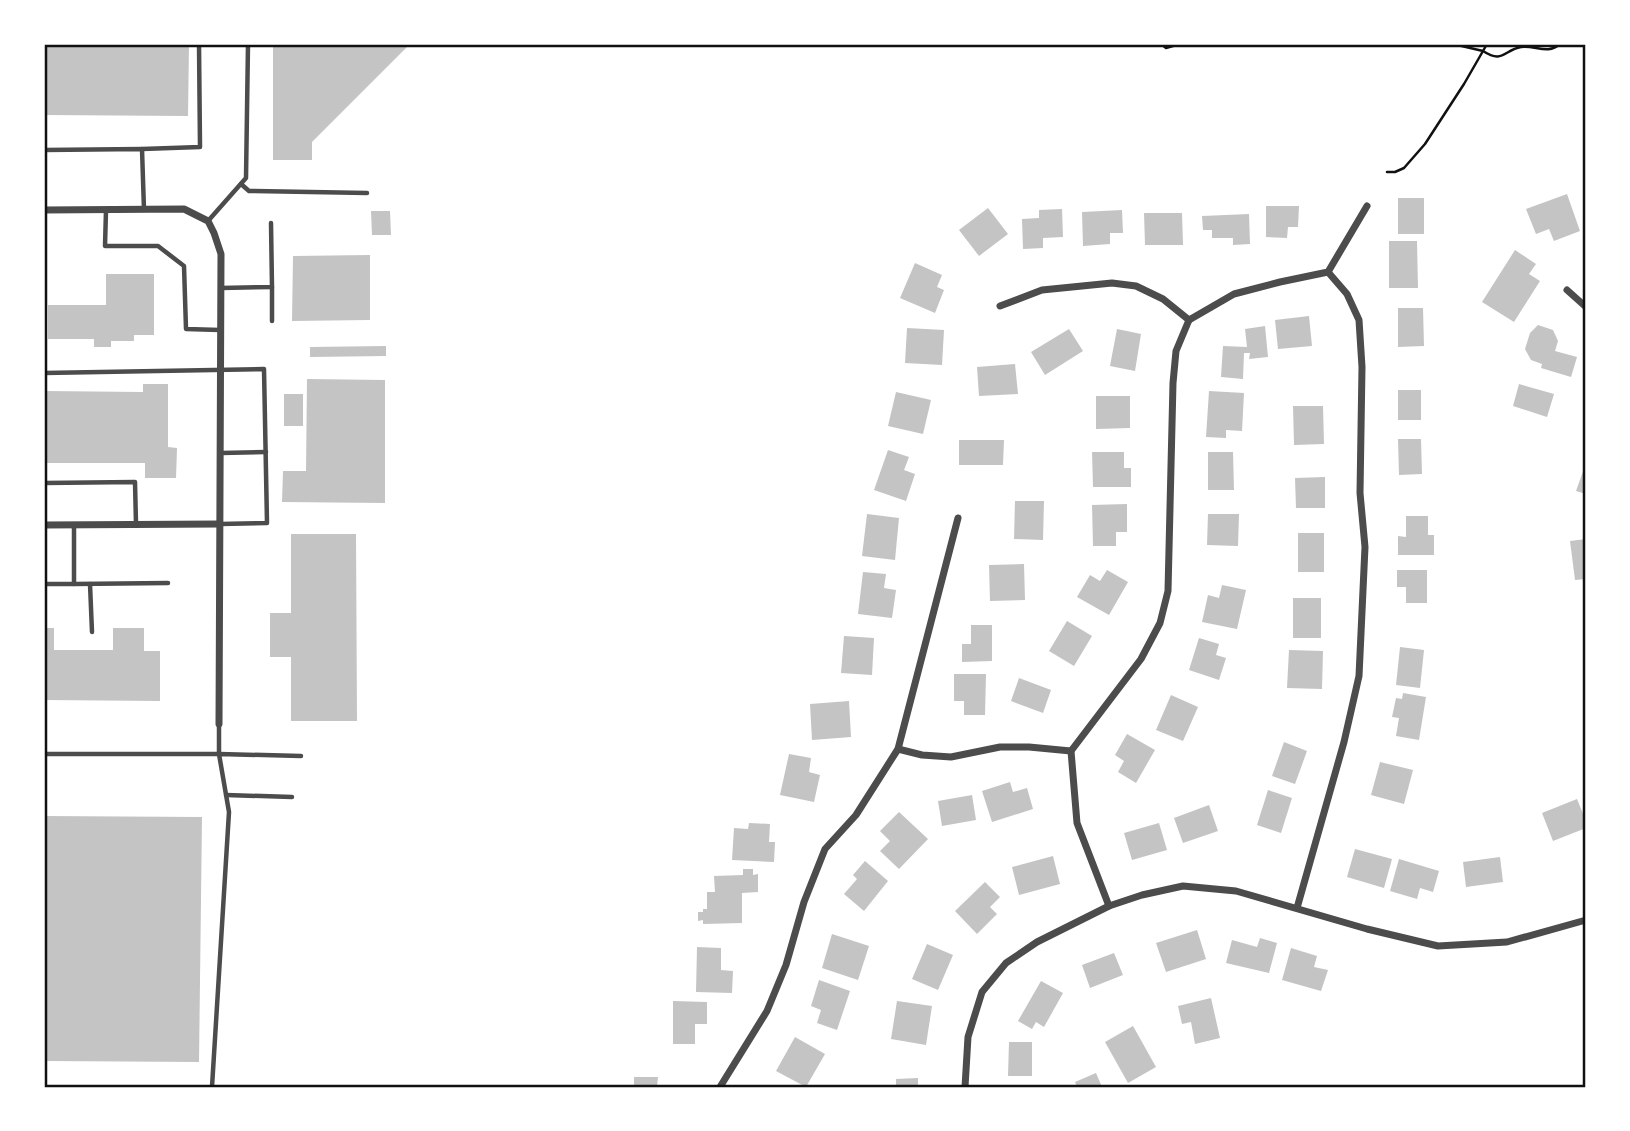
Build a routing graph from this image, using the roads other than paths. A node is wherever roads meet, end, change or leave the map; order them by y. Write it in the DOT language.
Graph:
graph roads {
  1 [pos="199,44"];
  2 [pos="248,44"];
  3 [pos="142,149"];
  4 [pos="44,150"];
  5 [pos="240,184"];
  6 [pos="367,194"];
  7 [pos="1367,206"];
  8 [pos="144,209"];
  9 [pos="44,210"];
  10 [pos="106,210"];
  11 [pos="208,222"];
  12 [pos="271,223"];
  13 [pos="1328,272"];
  14 [pos="272,287"];
  15 [pos="222,288"];
  16 [pos="1567,290"];
  17 [pos="1000,306"];
  18 [pos="1586,307"];
  19 [pos="1189,320"];
  20 [pos="272,321"];
  21 [pos="221,330"];
  22 [pos="221,370"];
  23 [pos="44,373"];
  24 [pos="266,452"];
  25 [pos="220,453"];
  26 [pos="44,483"];
  27 [pos="958,518"];
  28 [pos="74,524"];
  29 [pos="136,524"];
  30 [pos="220,524"];
  31 [pos="44,525"];
  32 [pos="168,583"];
  33 [pos="44,584"];
  34 [pos="74,584"];
  35 [pos="90,584"];
  36 [pos="92,632"];
  37 [pos="219,724"];
  38 [pos="898,749"];
  39 [pos="1071,751"];
  40 [pos="44,754"];
  41 [pos="219,754"];
  42 [pos="301,756"];
  43 [pos="226,795"];
  44 [pos="292,797"];
  45 [pos="1109,906"];
  46 [pos="1297,908"];
  47 [pos="1586,920"];
  48 [pos="212,1087"];
  49 [pos="720,1087"];
  50 [pos="965,1087"];
  1 -- 3 [label="lane"];
  2 -- 5 [label="lane"];
  3 -- 4 [label="lane"];
  3 -- 8 [label="lane"];
  5 -- 6 [label="lane"];
  5 -- 11 [label="lane"];
  7 -- 13 [label="street"];
  8 -- 10 [label="street"];
  8 -- 11 [label="street"];
  9 -- 10 [label="street"];
  10 -- 21 [label="lane"];
  11 -- 15 [label="street"];
  12 -- 14 [label="lane"];
  13 -- 19 [label="street"];
  13 -- 46 [label="street"];
  14 -- 15 [label="lane"];
  14 -- 20 [label="lane"];
  15 -- 21 [label="street"];
  16 -- 18 [label="street"];
  17 -- 19 [label="street"];
  19 -- 39 [label="street"];
  21 -- 22 [label="street"];
  22 -- 23 [label="lane"];
  22 -- 24 [label="lane"];
  22 -- 25 [label="street"];
  24 -- 25 [label="lane"];
  24 -- 30 [label="lane"];
  25 -- 30 [label="street"];
  26 -- 29 [label="lane"];
  27 -- 38 [label="street"];
  28 -- 29 [label="street"];
  28 -- 31 [label="street"];
  28 -- 34 [label="lane"];
  29 -- 30 [label="street"];
  30 -- 37 [label="street"];
  32 -- 35 [label="lane"];
  33 -- 34 [label="lane"];
  34 -- 35 [label="lane"];
  35 -- 36 [label="lane"];
  37 -- 41 [label="lane"];
  38 -- 39 [label="street"];
  38 -- 49 [label="street"];
  39 -- 45 [label="street"];
  40 -- 41 [label="lane"];
  41 -- 42 [label="lane"];
  41 -- 43 [label="lane"];
  43 -- 44 [label="lane"];
  43 -- 48 [label="lane"];
  45 -- 46 [label="street"];
  45 -- 50 [label="street"];
  46 -- 47 [label="street"];
}
